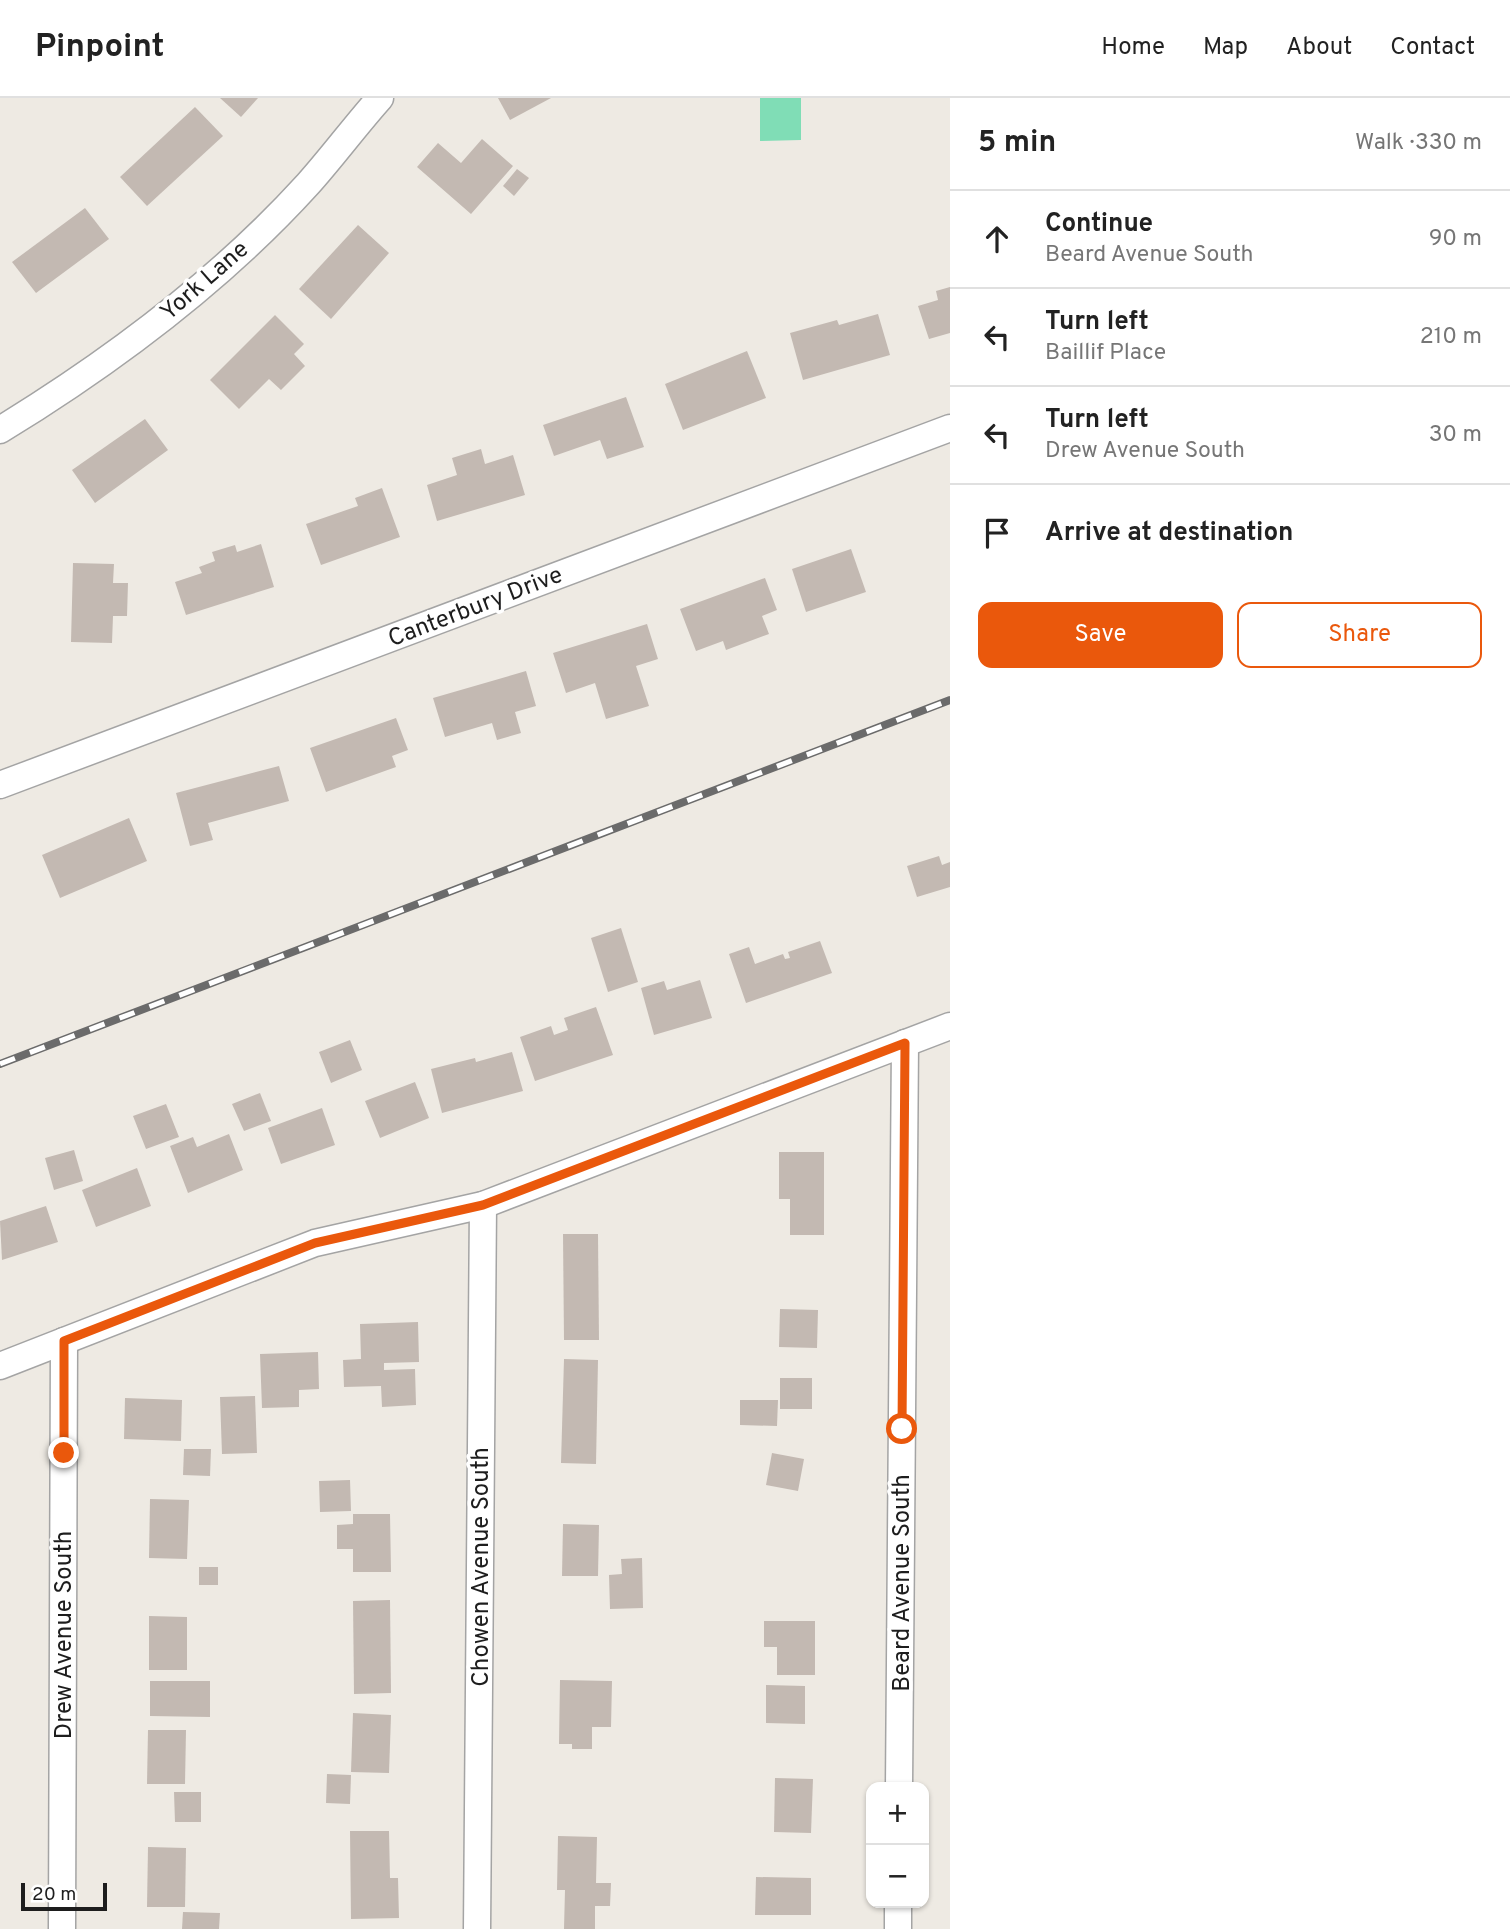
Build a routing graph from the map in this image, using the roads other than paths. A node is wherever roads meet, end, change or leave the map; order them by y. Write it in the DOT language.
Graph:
graph roads {
  1 [pos="380,98"];
  2 [pos="950,428"];
  3 [pos="0,429"];
  4 [pos="0,785"];
  5 [pos="950,1026"];
  6 [pos="905,1043"];
  7 [pos="483,1205"];
  8 [pos="64,1341"];
  9 [pos="0,1366"];
  10 [pos="899,1782"];
  11 [pos="898,1908"];
  12 [pos="62,1929"];
  13 [pos="477,1929"];
  14 [pos="898,1929"];
  1 -- 3 [label="street, York Lane"];
  2 -- 4 [label="street, Canterbury Drive"];
  5 -- 6 [label="street"];
  6 -- 7 [label="street"];
  6 -- 10 [label="street, Beard Avenue South"];
  7 -- 8 [label="street"];
  7 -- 13 [label="street, Chowen Avenue South"];
  8 -- 9 [label="street"];
  8 -- 12 [label="street, Drew Avenue South"];
  11 -- 14 [label="street"];
}
